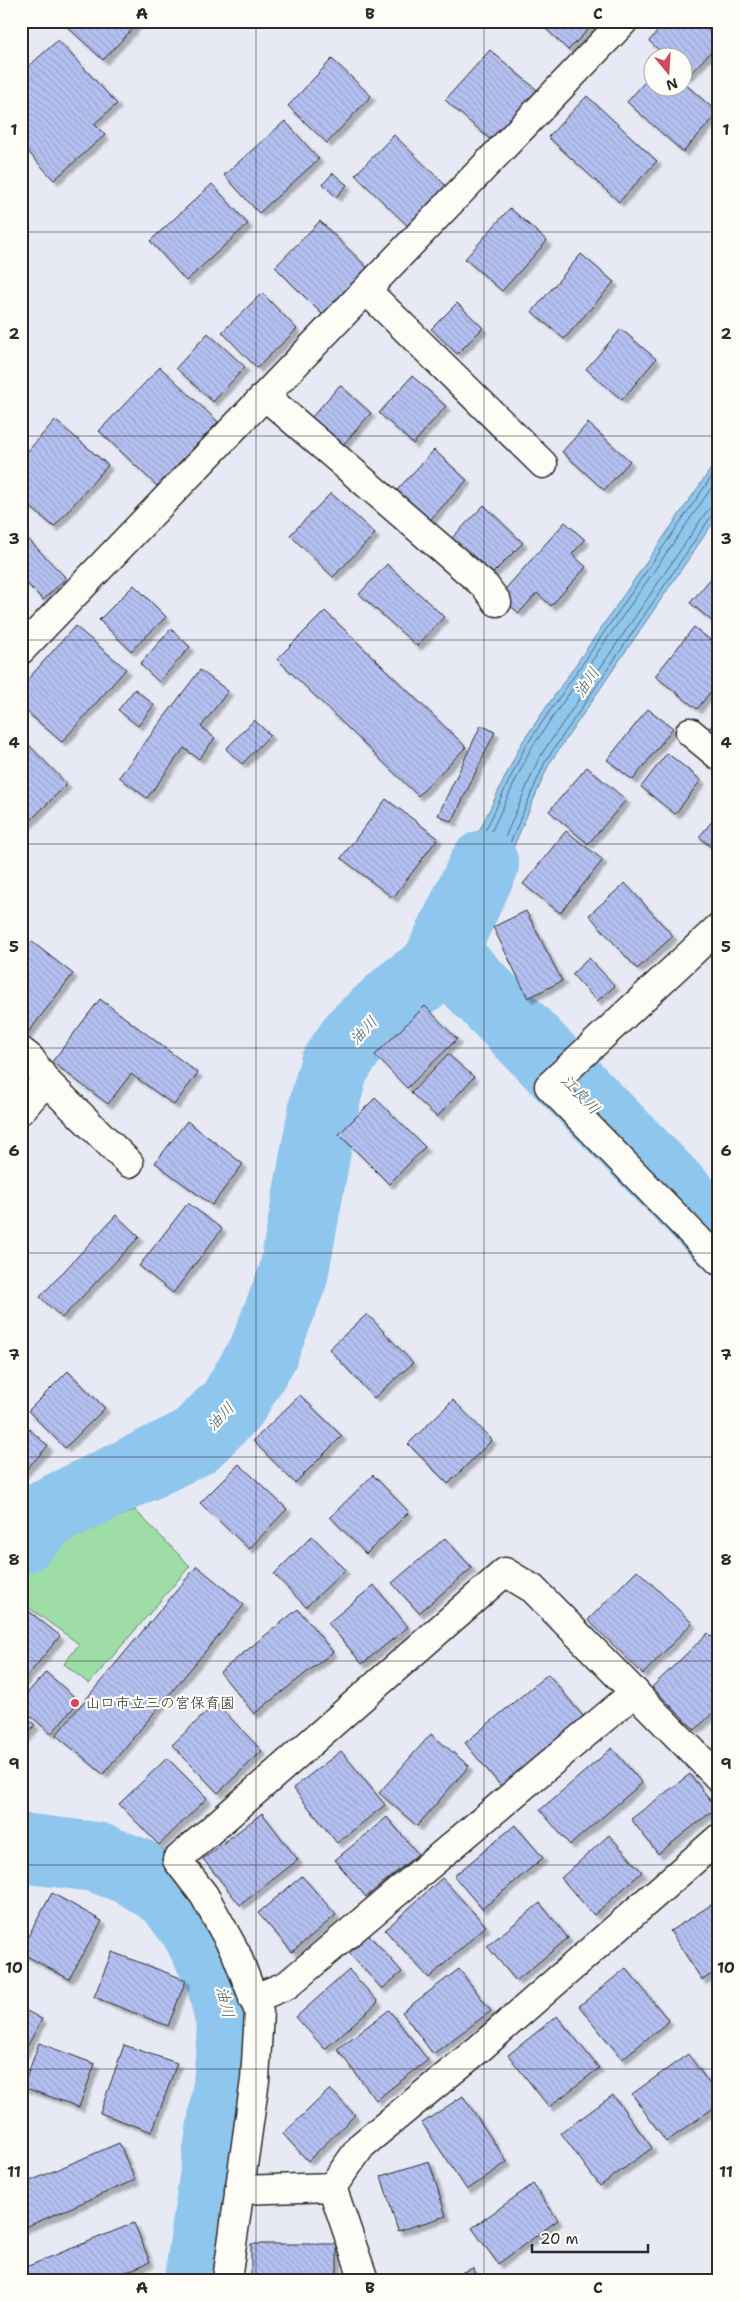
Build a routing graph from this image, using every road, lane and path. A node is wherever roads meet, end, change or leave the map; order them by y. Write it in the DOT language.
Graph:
graph roads {
  1 [pos="624,21"];
  2 [pos="367,290"];
  3 [pos="265,396"];
  4 [pos="543,464"];
  5 [pos="497,602"];
  6 [pos="21,650"];
  7 [pos="690,732"];
  8 [pos="719,756"];
  9 [pos="719,927"];
  10 [pos="21,1050"];
  11 [pos="46,1081"];
  12 [pos="21,1110"];
  13 [pos="129,1162"];
  14 [pos="719,1261"];
  15 [pos="635,1692"];
  16 [pos="719,1778"];
  17 [pos="719,1838"];
  18 [pos="253,1999"];
  19 [pos="332,2187"];
  20 [pos="239,2190"];
  21 [pos="227,2280"];
  22 [pos="364,2280"];
  1 -- 2 [label="street"];
  2 -- 3 [label="street"];
  2 -- 4 [label="street"];
  3 -- 5 [label="street"];
  3 -- 6 [label="street"];
  7 -- 8 [label="street"];
  9 -- 14 [label="street"];
  10 -- 11 [label="street"];
  11 -- 12 [label="street"];
  11 -- 13 [label="street"];
  15 -- 16 [label="street"];
  15 -- 18 [label="street"];
  15 -- 18 [label="street"];
  17 -- 19 [label="street"];
  18 -- 20 [label="street"];
  19 -- 20 [label="street"];
  19 -- 22 [label="street"];
  20 -- 21 [label="street"];
}
